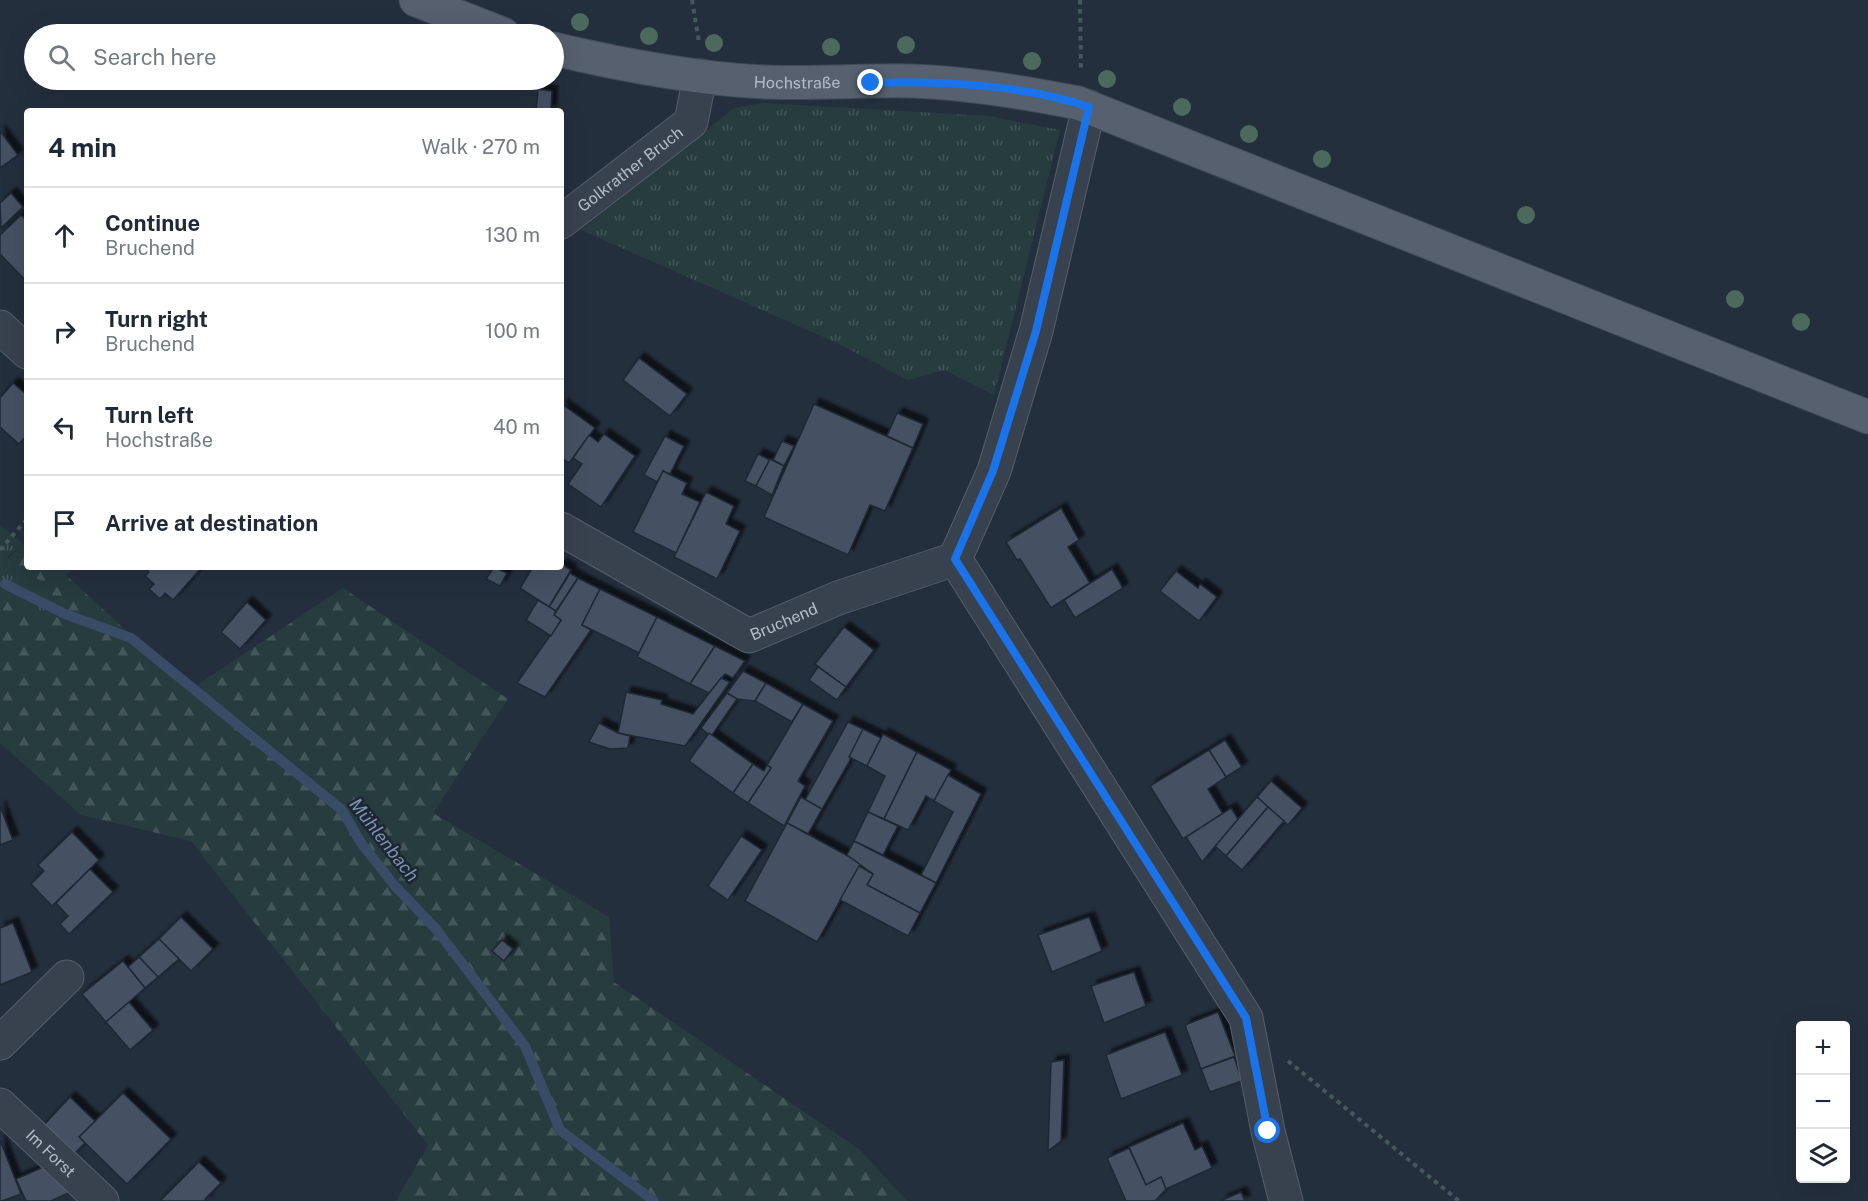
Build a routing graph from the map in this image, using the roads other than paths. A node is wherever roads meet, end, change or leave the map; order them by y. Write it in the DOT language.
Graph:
graph roads {
  1 [pos="416,0"];
  2 [pos="478,24"];
  3 [pos="564,52"];
  4 [pos="700,76"];
  5 [pos="1084,105"];
  6 [pos="564,220"];
  7 [pos="0,327"];
  8 [pos="24,349"];
  9 [pos="1868,417"];
  10 [pos="564,530"];
  11 [pos="955,559"];
  12 [pos="67,976"];
  13 [pos="0,1043"];
  14 [pos="0,1105"];
  15 [pos="102,1201"];
  16 [pos="1286,1201"];
  1 -- 2 [label="main road"];
  3 -- 4 [label="main road, Hochstraße"];
  4 -- 5 [label="main road, Hochstraße"];
  4 -- 6 [label="street, Golkrather Bruch"];
  5 -- 9 [label="main road, Hochstraße"];
  5 -- 11 [label="street"];
  7 -- 8 [label="street"];
  10 -- 11 [label="street, Bruchend"];
  11 -- 16 [label="street"];
  12 -- 13 [label="street"];
  14 -- 15 [label="street, Im Forst"];
}
